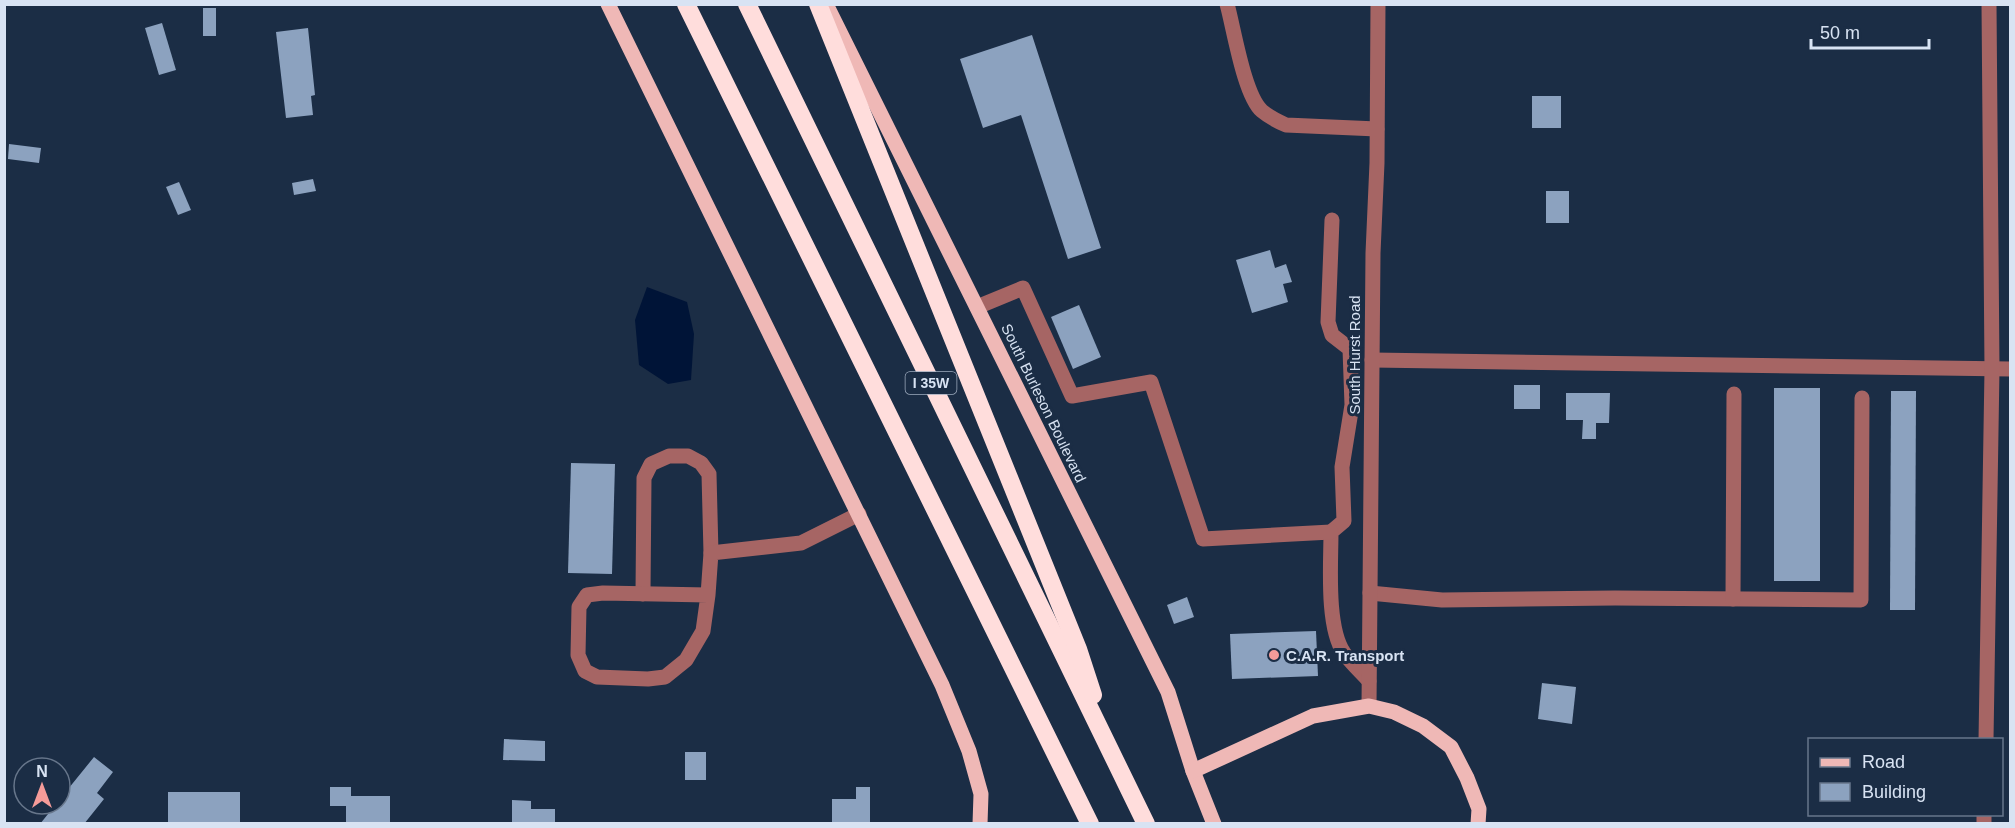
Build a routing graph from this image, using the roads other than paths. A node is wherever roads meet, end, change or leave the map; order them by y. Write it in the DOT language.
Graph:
graph roads {
  1 [pos="608,4"];
  2 [pos="680,4"];
  3 [pos="747,4"];
  4 [pos="818,4"];
  5 [pos="826,4"];
  6 [pos="1227,4"];
  7 [pos="1378,4"];
  8 [pos="1989,4"];
  9 [pos="690,12"];
  10 [pos="1377,129"];
  11 [pos="1332,220"];
  12 [pos="976,307"];
  13 [pos="1372,360"];
  14 [pos="1992,369"];
  15 [pos="2010,369"];
  16 [pos="1734,394"];
  17 [pos="1862,398"];
  18 [pos="859,514"];
  19 [pos="1331,532"];
  20 [pos="711,553"];
  21 [pos="1370,593"];
  22 [pos="644,594"];
  23 [pos="708,595"];
  24 [pos="1733,599"];
  25 [pos="1369,681"];
  26 [pos="1369,706"];
  27 [pos="1986,738"];
  28 [pos="1115,762"];
  29 [pos="1193,771"];
  30 [pos="980,824"];
  31 [pos="1090,824"];
  32 [pos="1146,824"];
  33 [pos="1214,824"];
  34 [pos="1478,824"];
  1 -- 18 [label="main road"];
  2 -- 9 [label="highway"];
  3 -- 28 [label="highway, I 35W"];
  4 -- 28 [label="highway"];
  5 -- 12 [label="main road, South Burleson Boulevard"];
  6 -- 10 [label="street"];
  7 -- 10 [label="street, South Hurst Road"];
  8 -- 14 [label="street"];
  9 -- 31 [label="highway"];
  10 -- 13 [label="street, South Hurst Road"];
  11 -- 19 [label="street"];
  12 -- 19 [label="street"];
  12 -- 29 [label="main road, South Burleson Boulevard"];
  13 -- 14 [label="street"];
  13 -- 21 [label="street, South Hurst Road"];
  14 -- 15 [label="street"];
  14 -- 27 [label="street"];
  16 -- 24 [label="street"];
  17 -- 24 [label="street"];
  18 -- 20 [label="street"];
  18 -- 30 [label="main road"];
  19 -- 25 [label="street"];
  20 -- 22 [label="street"];
  20 -- 23 [label="street"];
  21 -- 24 [label="street"];
  21 -- 25 [label="street, South Hurst Road"];
  22 -- 23 [label="street"];
  22 -- 23 [label="street"];
  25 -- 26 [label="street, South Hurst Road"];
  26 -- 29 [label="main road"];
  26 -- 34 [label="main road"];
  28 -- 32 [label="highway, I 35W"];
  29 -- 33 [label="main road, South Burleson Boulevard"];
}
